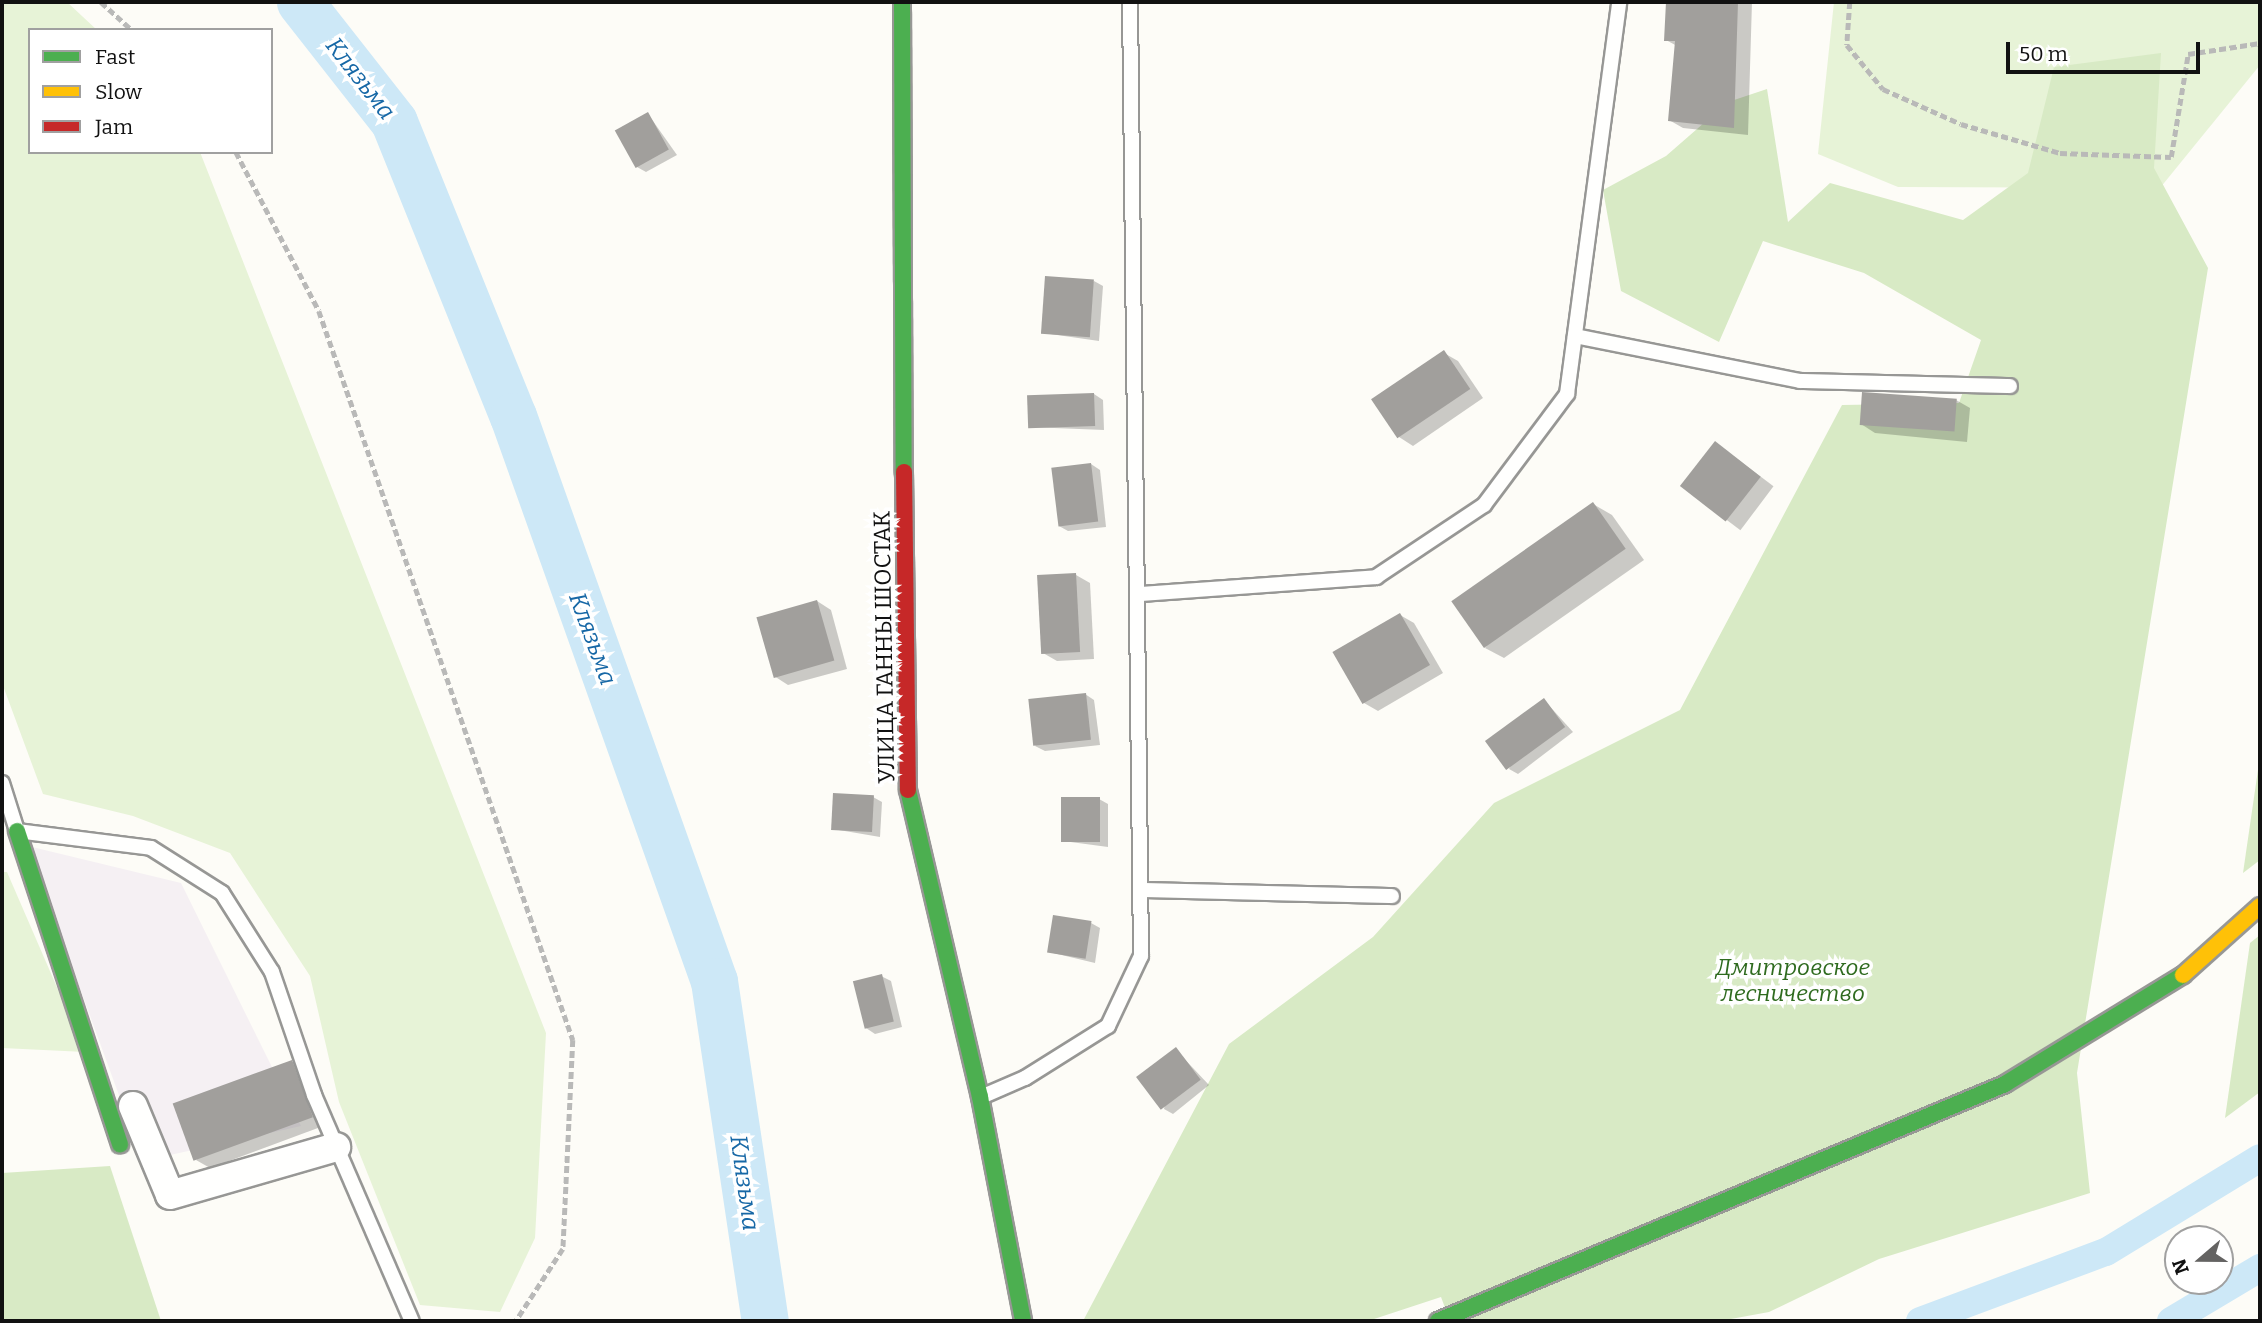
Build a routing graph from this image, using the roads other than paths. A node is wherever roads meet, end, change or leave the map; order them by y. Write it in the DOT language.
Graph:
graph roads {
  1 [pos="902,2"];
  2 [pos="1130,2"];
  3 [pos="1619,2"];
  4 [pos="1575,336"];
  5 [pos="2010,386"];
  6 [pos="1141,594"];
  7 [pos="2,783"];
  8 [pos="9,831"];
  9 [pos="1141,890"];
  10 [pos="1392,895"];
  11 [pos="2260,906"];
  12 [pos="980,1097"];
  13 [pos="133,1106"];
  14 [pos="120,1145"];
  15 [pos="336,1147"];
  16 [pos="412,1321"];
  17 [pos="1023,1321"];
  18 [pos="1438,1321"];
  1 -- 12 [label="main road, УЛИЦА ГАННЫ ШОСТАК"];
  2 -- 6 [label="lane"];
  3 -- 4 [label="lane"];
  4 -- 5 [label="lane"];
  4 -- 6 [label="lane"];
  6 -- 9 [label="lane"];
  7 -- 8 [label="lane"];
  8 -- 14 [label="main road"];
  8 -- 15 [label="lane"];
  9 -- 10 [label="lane"];
  9 -- 12 [label="lane"];
  11 -- 18 [label="main road"];
  12 -- 17 [label="main road, УЛИЦА ГАННЫ ШОСТАК"];
  13 -- 15 [label="street"];
  15 -- 16 [label="lane"];
}
